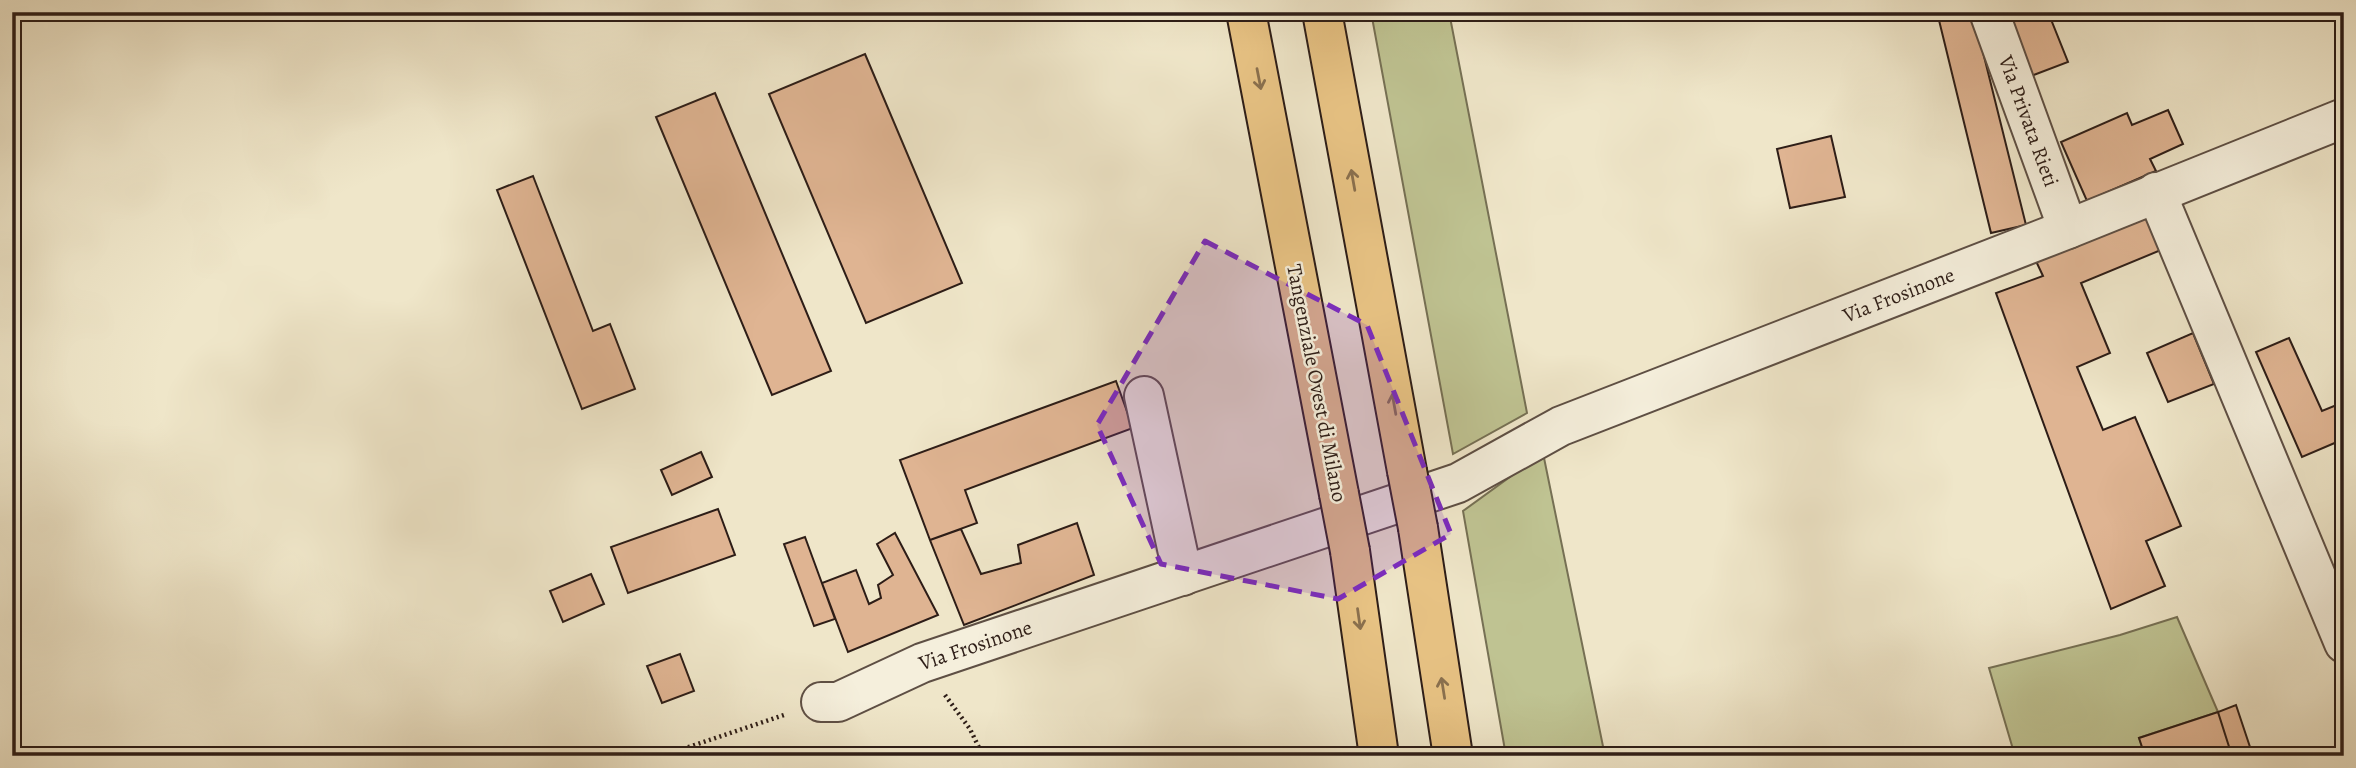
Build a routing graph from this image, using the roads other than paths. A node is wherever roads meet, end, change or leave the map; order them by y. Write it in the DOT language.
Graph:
graph roads {
  1 [pos="1246,12"];
  2 [pos="1322,12"];
  3 [pos="1989,12"];
  4 [pos="2344,118"];
  5 [pos="2156,192"];
  6 [pos="2068,229"];
  7 [pos="1144,396"];
  8 [pos="1183,576"];
  9 [pos="2344,643"];
  10 [pos="821,702"];
  11 [pos="1379,756"];
  12 [pos="1453,756"];
  1 -- 11 [label="highway, Tangenziale Ovest di Milano, one-way, bridge"];
  12 -- 2 [label="highway, one-way, bridge"];
  3 -- 6 [label="street, Via Privata Rieti"];
  4 -- 5 [label="street, Via Frosinone"];
  5 -- 6 [label="street, Via Frosinone"];
  5 -- 9 [label="street"];
  6 -- 8 [label="street, Via Frosinone"];
  7 -- 8 [label="street"];
  8 -- 10 [label="street, Via Frosinone"];
}
